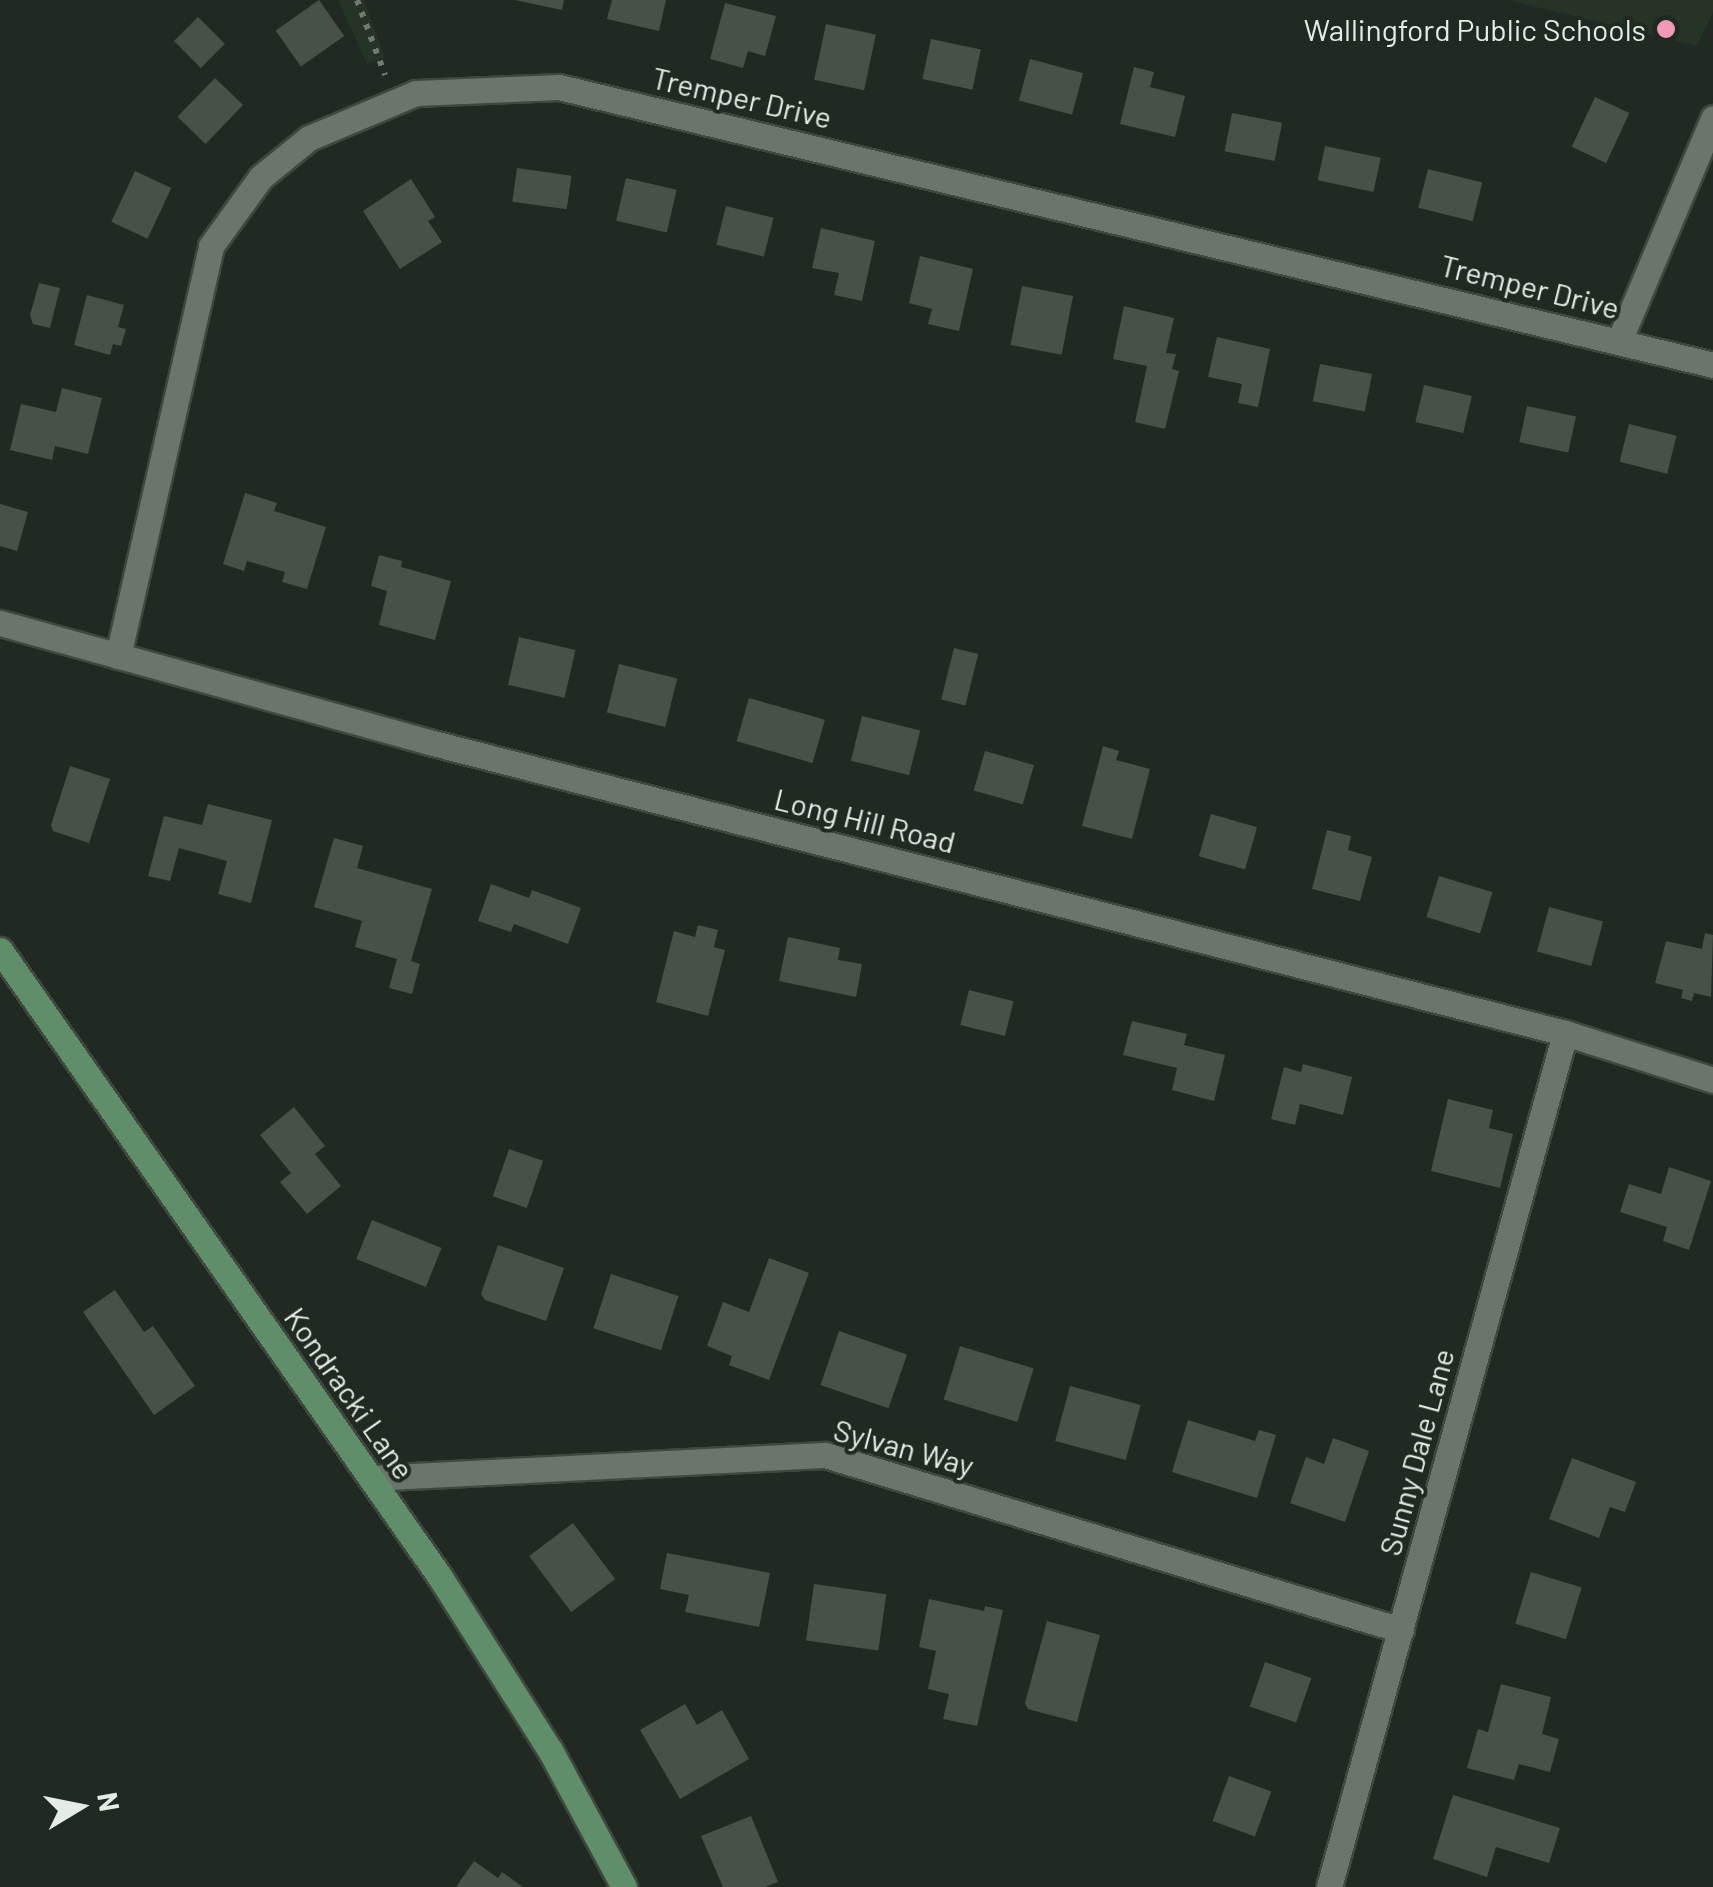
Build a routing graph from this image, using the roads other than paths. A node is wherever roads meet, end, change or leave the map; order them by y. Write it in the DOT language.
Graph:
graph roads {
  1 [pos="1713,118"];
  2 [pos="1619,341"];
  3 [pos="1713,365"];
  4 [pos="0,622"];
  5 [pos="118,656"];
  6 [pos="0,950"];
  7 [pos="1565,1034"];
  8 [pos="1713,1080"];
  9 [pos="371,1478"];
  10 [pos="1400,1630"];
  11 [pos="624,1887"];
  12 [pos="1329,1887"];
  1 -- 2 [label="street"];
  2 -- 3 [label="street, Tremper Drive"];
  2 -- 5 [label="street, Tremper Drive"];
  4 -- 5 [label="street, Long Hill Road"];
  5 -- 7 [label="street, Long Hill Road"];
  6 -- 9 [label="main road, Kondracki Lane"];
  7 -- 8 [label="street, Long Hill Road"];
  7 -- 10 [label="street, Sunny Dale Lane"];
  9 -- 10 [label="street, Sylvan Way"];
  9 -- 11 [label="main road, Kondracki Lane"];
  10 -- 12 [label="street, Sunny Dale Lane"];
}
